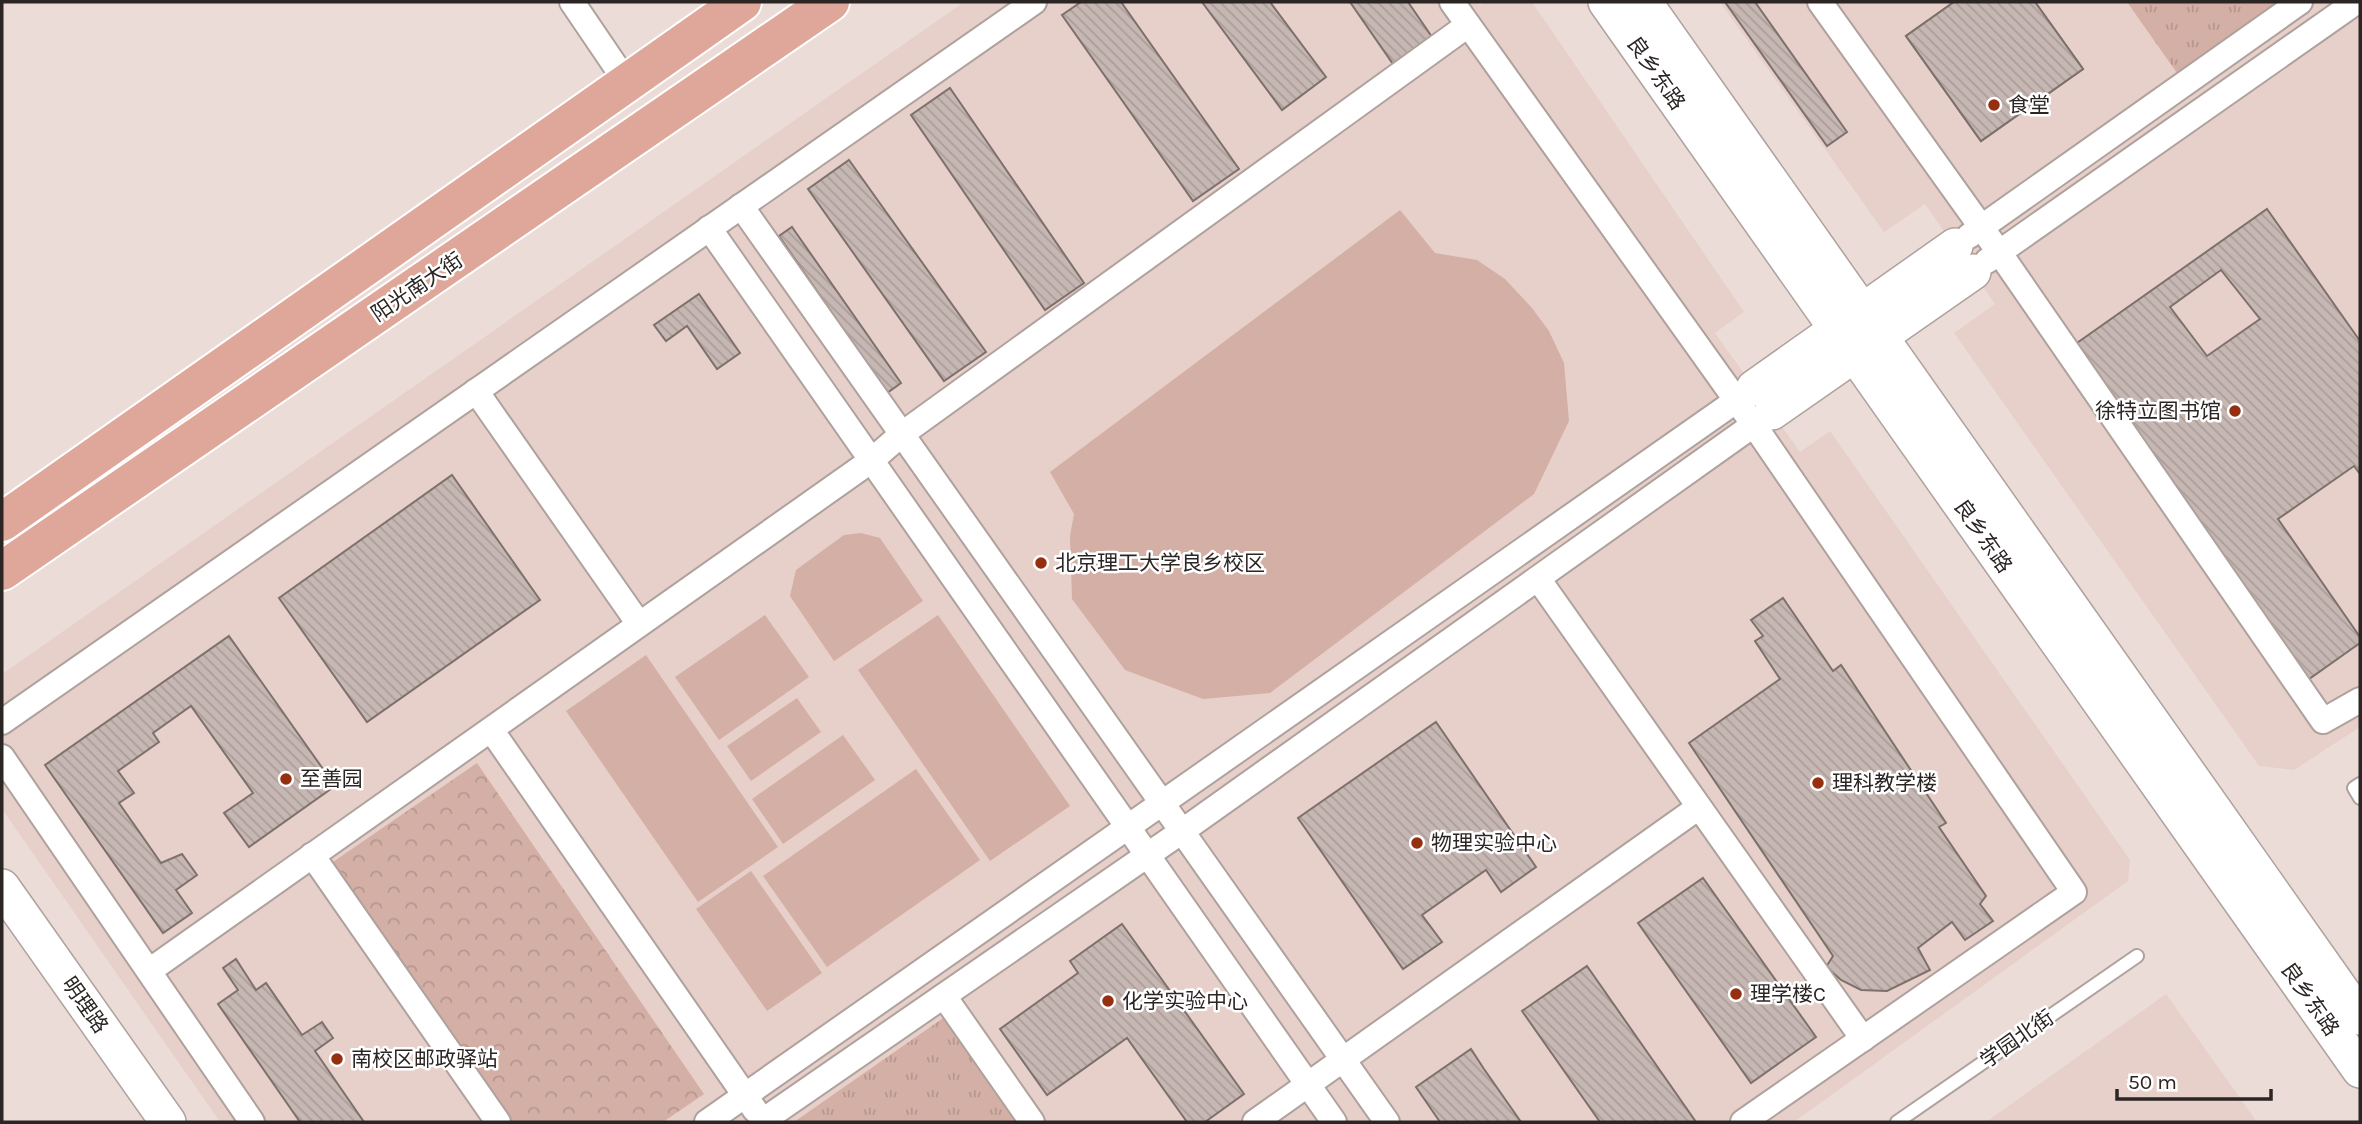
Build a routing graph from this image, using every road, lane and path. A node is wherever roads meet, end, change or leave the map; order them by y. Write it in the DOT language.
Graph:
graph roads {
  1 [pos="572,2"];
  2 [pos="742,2"];
  3 [pos="830,2"];
  4 [pos="1034,2"];
  5 [pos="1452,2"];
  6 [pos="1606,2"];
  7 [pos="1644,2"];
  8 [pos="1820,2"];
  9 [pos="2300,2"];
  10 [pos="2356,2"];
  11 [pos="1468,25"];
  12 [pos="626,83"];
  13 [pos="741,206"];
  14 [pos="709,228"];
  15 [pos="1977,250"];
  16 [pos="1859,333"];
  17 [pos="476,391"];
  18 [pos="1754,406"];
  19 [pos="902,434"];
  20 [pos="872,460"];
  21 [pos="2,522"];
  22 [pos="2,571"];
  23 [pos="1539,580"];
  24 [pos="639,624"];
  25 [pos="2360,699"];
  26 [pos="2,722"];
  27 [pos="492,731"];
  28 [pos="2,757"];
  29 [pos="2360,784"];
  30 [pos="2360,798"];
  31 [pos="1161,805"];
  32 [pos="1699,807"];
  33 [pos="1129,827"];
  34 [pos="1181,832"];
  35 [pos="312,855"];
  36 [pos="1148,855"];
  37 [pos="2244,879"];
  38 [pos="2,887"];
  39 [pos="2137,956"];
  40 [pos="149,971"];
  41 [pos="944,996"];
  42 [pos="2360,1017"];
  43 [pos="1863,1039"];
  44 [pos="1342,1060"];
  45 [pos="2360,1070"];
  46 [pos="1307,1085"];
  47 [pos="745,1096"];
  48 [pos="168,1122"];
  49 [pos="252,1122"];
  50 [pos="498,1122"];
  51 [pos="707,1122"];
  52 [pos="762,1122"];
  53 [pos="1032,1122"];
  54 [pos="1255,1122"];
  55 [pos="1334,1122"];
  56 [pos="1387,1122"];
  57 [pos="1743,1122"];
  58 [pos="1897,1122"];
  1 -- 12 [label="street"];
  2 -- 12 [label="main road"];
  3 -- 22 [label="main road, 阳光南大街"];
  4 -- 13 [label="street"];
  5 -- 11 [label="street"];
  6 -- 16 [label="main road, 良乡东路"];
  7 -- 16 [label="main road, 良乡东路"];
  8 -- 15 [label="street"];
  9 -- 15 [label="street"];
  10 -- 15 [label="street"];
  11 -- 18 [label="street"];
  11 -- 19 [label="street"];
  12 -- 21 [label="main road"];
  13 -- 14 [label="street"];
  13 -- 19 [label="street"];
  14 -- 17 [label="street"];
  14 -- 20 [label="street"];
  15 -- 16 [label="main road"];
  15 -- 25 [label="street"];
  16 -- 18 [label="main road"];
  16 -- 37 [label="main road, 良乡东路"];
  17 -- 24 [label="street"];
  17 -- 26 [label="street"];
  18 -- 23 [label="street"];
  18 -- 31 [label="street"];
  18 -- 43 [label="street"];
  19 -- 20 [label="street"];
  19 -- 31 [label="street"];
  20 -- 24 [label="street"];
  20 -- 33 [label="street"];
  23 -- 32 [label="street"];
  23 -- 34 [label="street"];
  24 -- 27 [label="street"];
  27 -- 35 [label="street"];
  27 -- 47 [label="street"];
  28 -- 40 [label="street"];
  29 -- 30 [label="lane"];
  31 -- 33 [label="street"];
  31 -- 34 [label="street"];
  32 -- 43 [label="street"];
  32 -- 44 [label="street"];
  33 -- 36 [label="street"];
  33 -- 47 [label="street"];
  34 -- 36 [label="street"];
  34 -- 44 [label="street"];
  35 -- 40 [label="street"];
  35 -- 50 [label="street"];
  36 -- 41 [label="street"];
  36 -- 46 [label="street"];
  37 -- 42 [label="main road, 良乡东路"];
  37 -- 45 [label="main road, 良乡东路"];
  38 -- 48 [label="main road, 明理路"];
  39 -- 58 [label="lane, 学园北街"];
  40 -- 49 [label="street"];
  41 -- 52 [label="street"];
  41 -- 53 [label="street"];
  43 -- 57 [label="street"];
  44 -- 46 [label="street"];
  44 -- 56 [label="street"];
  46 -- 54 [label="street"];
  46 -- 55 [label="street"];
  47 -- 51 [label="street"];
  47 -- 52 [label="street"];
}
